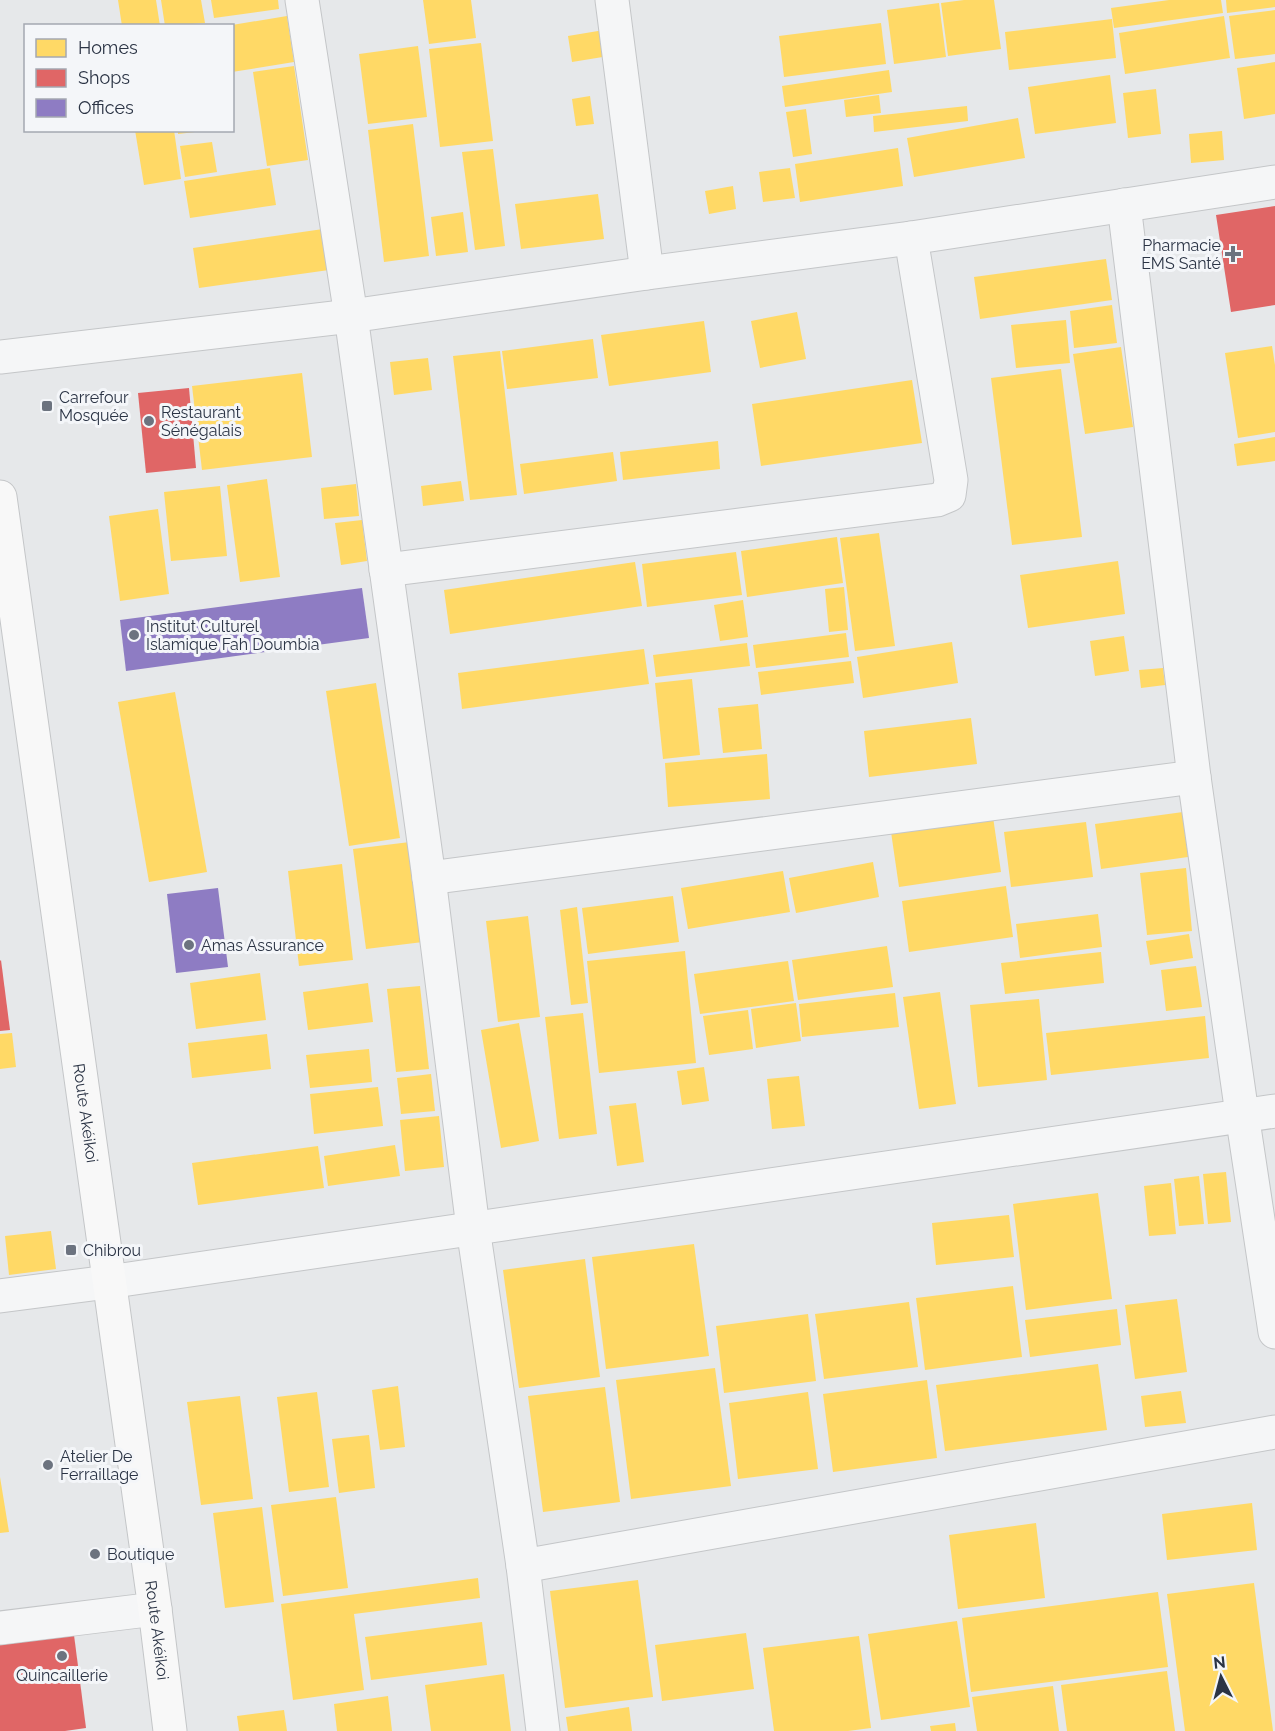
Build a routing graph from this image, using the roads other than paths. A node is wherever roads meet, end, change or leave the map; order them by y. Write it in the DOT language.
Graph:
graph roads {
  1 [pos="302,0"];
  2 [pos="612,0"];
  3 [pos="1275,182"];
  4 [pos="1124,205"];
  5 [pos="911,238"];
  6 [pos="647,273"];
  7 [pos="351,316"];
  8 [pos="0,357"];
  9 [pos="0,498"];
  10 [pos="386,570"];
  11 [pos="1194,777"];
  12 [pos="429,878"];
  13 [pos="1275,1111"];
  14 [pos="1242,1114"];
  15 [pos="473,1228"];
  16 [pos="108,1282"];
  17 [pos="0,1296"];
  18 [pos="1275,1332"];
  19 [pos="1275,1432"];
  20 [pos="523,1566"];
  21 [pos="155,1609"];
  22 [pos="0,1628"];
  23 [pos="170,1731"];
  24 [pos="543,1731"];
  1 -- 7 [label="street"];
  2 -- 6 [label="street"];
  3 -- 4 [label="street"];
  4 -- 5 [label="street"];
  4 -- 11 [label="street"];
  5 -- 6 [label="street"];
  5 -- 10 [label="street"];
  6 -- 7 [label="street"];
  7 -- 8 [label="street"];
  7 -- 10 [label="street"];
  9 -- 16 [label="street, Route Akéikoi"];
  10 -- 12 [label="street"];
  11 -- 12 [label="street"];
  11 -- 14 [label="street"];
  12 -- 15 [label="street"];
  13 -- 14 [label="street"];
  14 -- 15 [label="street"];
  14 -- 18 [label="street"];
  15 -- 16 [label="street"];
  15 -- 20 [label="street"];
  16 -- 17 [label="street"];
  16 -- 21 [label="street, Route Akéikoi"];
  19 -- 20 [label="street"];
  20 -- 24 [label="street"];
  21 -- 22 [label="street"];
  21 -- 23 [label="street, Route Akéikoi"];
}
